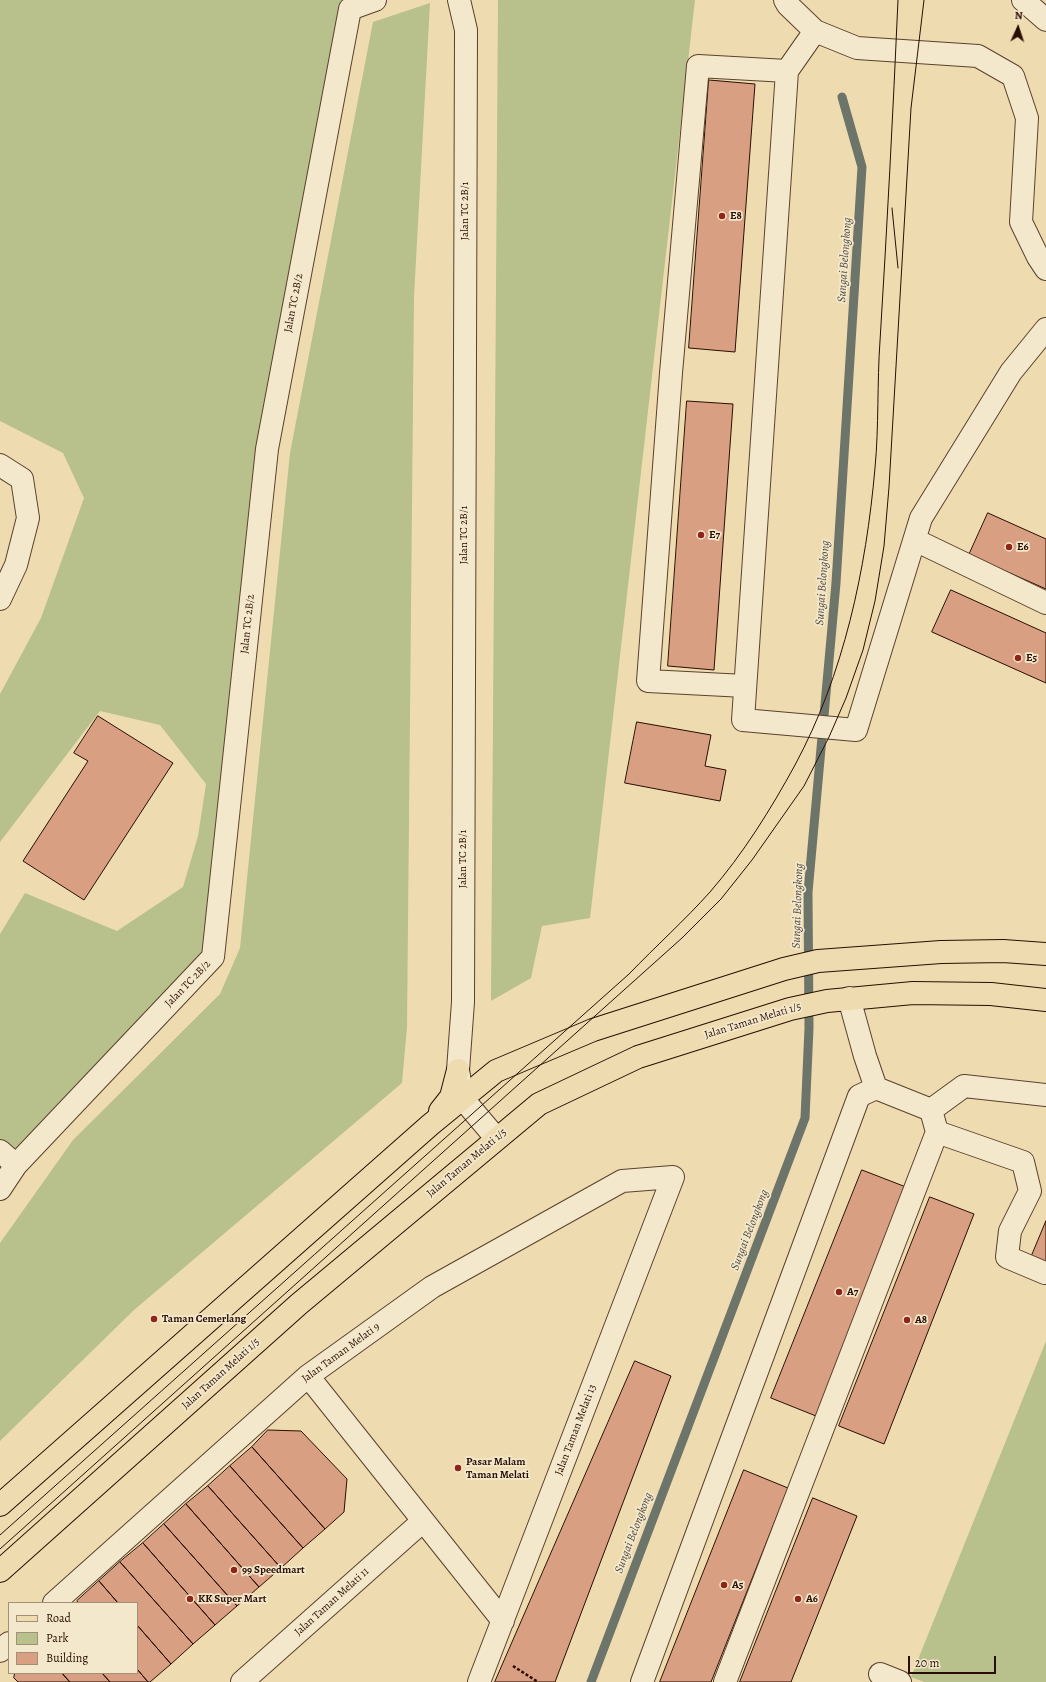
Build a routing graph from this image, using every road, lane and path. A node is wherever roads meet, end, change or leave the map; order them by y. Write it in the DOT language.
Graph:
graph roads {
  1 [pos="375,0"];
  2 [pos="459,0"];
  3 [pos="785,0"];
  4 [pos="1023,0"];
  5 [pos="1046,20"];
  6 [pos="815,31"];
  7 [pos="787,72"];
  8 [pos="1046,269"];
  9 [pos="1046,329"];
  10 [pos="0,465"];
  11 [pos="915,540"];
  12 [pos="0,599"];
  13 [pos="1046,603"];
  14 [pos="745,686"];
  15 [pos="1045,954"];
  16 [pos="849,998"];
  17 [pos="1046,1000"];
  18 [pos="459,1061"];
  19 [pos="491,1076"];
  20 [pos="876,1088"];
  21 [pos="1046,1095"];
  22 [pos="463,1099"];
  23 [pos="931,1110"];
  24 [pos="430,1125"];
  25 [pos="936,1132"];
  26 [pos="496,1138"];
  27 [pos="0,1151"];
  28 [pos="16,1165"];
  29 [pos="673,1177"];
  30 [pos="0,1188"];
  31 [pos="1045,1273"];
  32 [pos="308,1376"];
  33 [pos="0,1504"];
  34 [pos="423,1521"];
  35 [pos="0,1571"];
  36 [pos="55,1602"];
  37 [pos="503,1621"];
  38 [pos="8,1644"];
  39 [pos="0,1651"];
  40 [pos="880,1674"];
  41 [pos="242,1682"];
  42 [pos="479,1682"];
  43 [pos="642,1682"];
  44 [pos="726,1682"];
  45 [pos="900,1682"];
  1 -- 28 [label="street, Jalan TC 2B/2"];
  2 -- 18 [label="street, Jalan TC 2B/1"];
  3 -- 6 [label="street"];
  4 -- 5 [label="street"];
  6 -- 7 [label="street"];
  6 -- 8 [label="street"];
  7 -- 14 [label="street"];
  7 -- 14 [label="street"];
  9 -- 11 [label="street"];
  10 -- 12 [label="street"];
  11 -- 13 [label="street"];
  11 -- 14 [label="street"];
  15 -- 19 [label="main road"];
  16 -- 17 [label="main road, Jalan Taman Melati 1/5"];
  16 -- 20 [label="street"];
  16 -- 26 [label="main road, Jalan Taman Melati 1/5"];
  18 -- 19 [label="main road"];
  18 -- 22 [label="street, Jalan TC 2B/1"];
  18 -- 24 [label="main road"];
  19 -- 22 [label="main road"];
  20 -- 23 [label="street"];
  20 -- 43 [label="street"];
  21 -- 23 [label="street"];
  22 -- 24 [label="main road"];
  22 -- 26 [label="street"];
  23 -- 25 [label="street"];
  24 -- 33 [label="main road"];
  25 -- 31 [label="street"];
  25 -- 44 [label="street"];
  26 -- 35 [label="main road, Jalan Taman Melati 1/5"];
  27 -- 28 [label="street"];
  28 -- 30 [label="street, Jalan TC 2B/2"];
  29 -- 32 [label="street, Jalan Taman Melati 9"];
  29 -- 37 [label="street, Jalan Taman Melati 13"];
  32 -- 34 [label="street"];
  32 -- 36 [label="street, Jalan Taman Melati 9"];
  34 -- 37 [label="street"];
  34 -- 41 [label="street, Jalan Taman Melati 11"];
  37 -- 42 [label="street, Jalan Taman Melati 13"];
  38 -- 39 [label="street"];
  40 -- 45 [label="street"];
}
